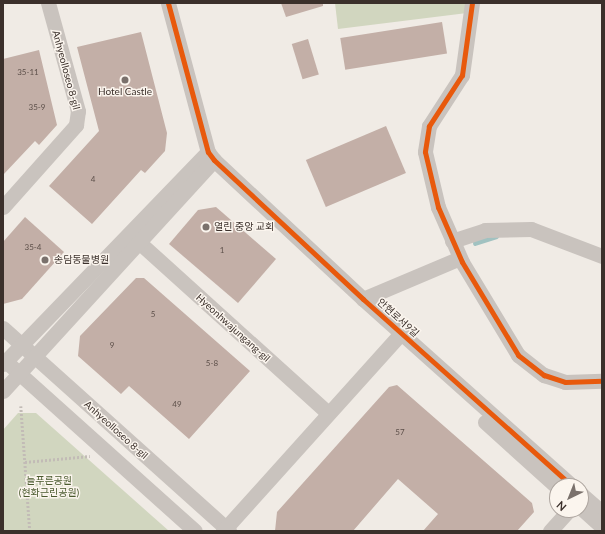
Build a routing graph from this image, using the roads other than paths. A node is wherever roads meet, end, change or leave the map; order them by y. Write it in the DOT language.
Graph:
graph roads {
  1 [pos="48,3"];
  2 [pos="160,3"];
  3 [pos="168,3"];
  4 [pos="472,3"];
  5 [pos="207,159"];
  6 [pos="3,207"];
  7 [pos="134,238"];
  8 [pos="452,241"];
  9 [pos="602,256"];
  10 [pos="460,258"];
  11 [pos="363,299"];
  12 [pos="3,328"];
  13 [pos="397,336"];
  14 [pos="21,344"];
  15 [pos="34,356"];
  16 [pos="4,361"];
  17 [pos="18,373"];
  18 [pos="602,381"];
  19 [pos="3,390"];
  20 [pos="328,413"];
  21 [pos="559,478"];
  22 [pos="549,479"];
  23 [pos="589,503"];
  24 [pos="589,509"];
  25 [pos="602,512"];
  26 [pos="562,518"];
  27 [pos="602,527"];
  28 [pos="226,530"];
  29 [pos="195,531"];
  30 [pos="550,531"];
  1 -- 6 [label="street, Anhyeolloseo 8-gil"];
  2 -- 5 [label="street"];
  3 -- 5 [label="street"];
  4 -- 8 [label="street"];
  5 -- 7 [label="street"];
  5 -- 11 [label="street, 안현로서9길"];
  5 -- 13 [label="street, 안현로서9길"];
  7 -- 14 [label="street"];
  7 -- 15 [label="street"];
  7 -- 20 [label="street, Hyeonhwajungang-gil"];
  8 -- 9 [label="street"];
  8 -- 10 [label="street"];
  10 -- 11 [label="street"];
  10 -- 18 [label="street"];
  11 -- 13 [label="street, 안현로서9길"];
  12 -- 14 [label="street, Anhyeolloseo 8-gil"];
  13 -- 20 [label="street"];
  13 -- 21 [label="street, 안현로서9길"];
  13 -- 22 [label="street, 안현로서9길"];
  14 -- 15 [label="street, Anhyeolloseo 8-gil"];
  14 -- 16 [label="street"];
  15 -- 17 [label="street"];
  15 -- 28 [label="street, Anhyeolloseo 8-gil"];
  16 -- 17 [label="street"];
  17 -- 19 [label="street"];
  17 -- 29 [label="street"];
  20 -- 28 [label="street"];
  23 -- 25 [label="street, 안현로서9길"];
  24 -- 27 [label="street, 안현로서9길"];
  26 -- 30 [label="street"];
}
